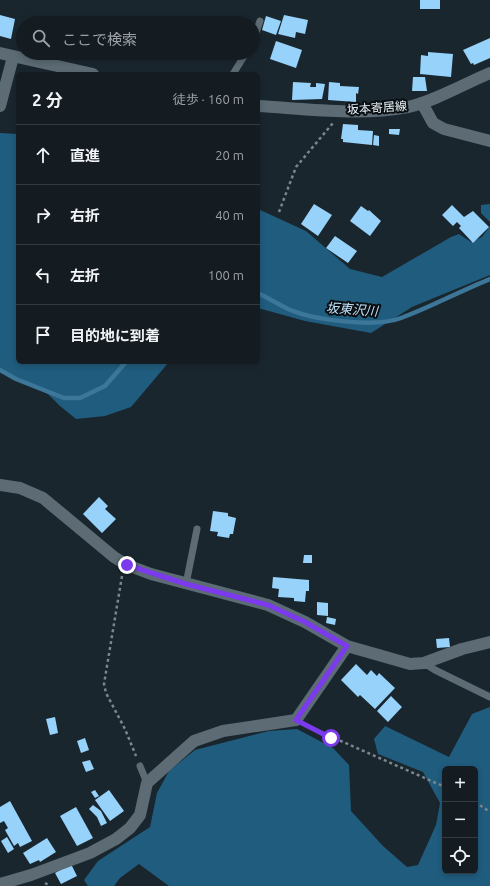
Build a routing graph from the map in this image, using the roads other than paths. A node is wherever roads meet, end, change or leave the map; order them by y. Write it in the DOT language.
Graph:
graph roads {
  1 [pos="0,53"];
  2 [pos="13,57"];
  3 [pos="16,58"];
  4 [pos="27,60"];
  5 [pos="242,60"];
  6 [pos="84,72"];
  7 [pos="234,72"];
  8 [pos="490,73"];
  9 [pos="422,103"];
  10 [pos="0,106"];
  11 [pos="260,106"];
  12 [pos="490,141"];
  13 [pos="0,485"];
  14 [pos="197,529"];
  15 [pos="186,584"];
  16 [pos="490,642"];
  17 [pos="347,646"];
  18 [pos="424,663"];
  19 [pos="490,697"];
  20 [pos="140,766"];
  21 [pos="148,783"];
  22 [pos="0,884"];
  1 -- 2 [label="street"];
  2 -- 3 [label="street"];
  2 -- 10 [label="street"];
  4 -- 6 [label="street"];
  5 -- 7 [label="lane"];
  8 -- 9 [label="street, 坂本寄居線"];
  9 -- 11 [label="street, 坂本寄居線"];
  9 -- 12 [label="street"];
  13 -- 15 [label="street"];
  14 -- 15 [label="lane"];
  15 -- 17 [label="street"];
  16 -- 18 [label="street"];
  17 -- 18 [label="street"];
  17 -- 21 [label="street"];
  18 -- 19 [label="lane"];
  20 -- 21 [label="lane"];
  21 -- 22 [label="street"];
}
